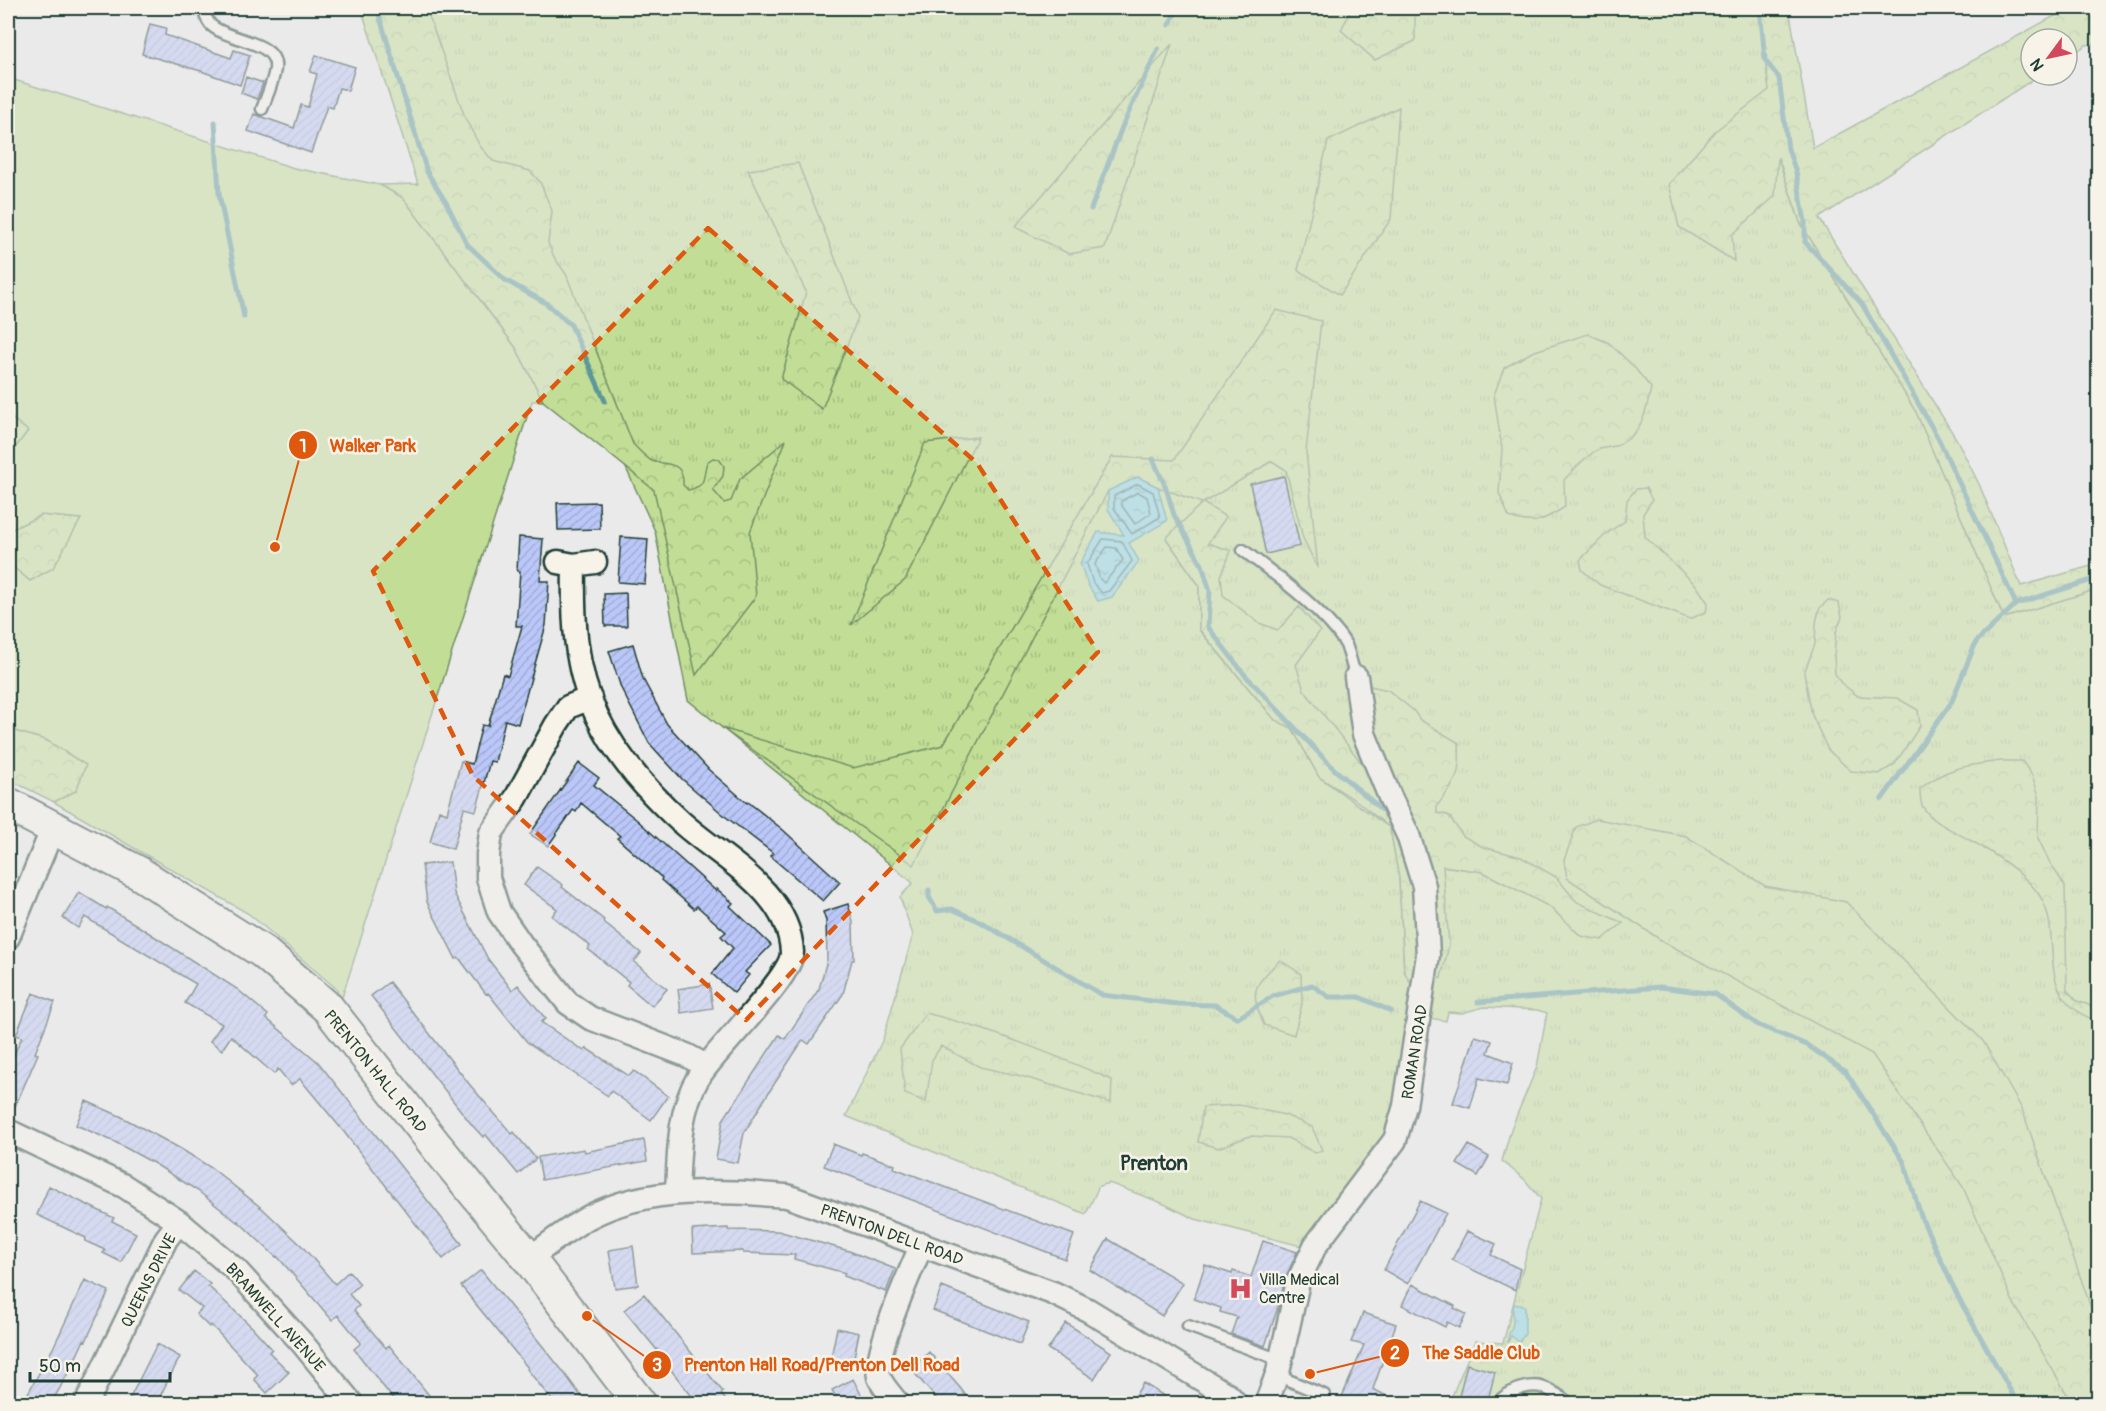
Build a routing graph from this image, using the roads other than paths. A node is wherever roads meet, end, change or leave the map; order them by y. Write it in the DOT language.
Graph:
graph roads {
  1 [pos="202,8"];
  2 [pos="262,109"];
  3 [pos="1243,550"];
  4 [pos="576,563"];
  5 [pos="1356,677"];
  6 [pos="590,698"];
  7 [pos="8,804"];
  8 [pos="54,828"];
  9 [pos="8,937"];
  10 [pos="706,1066"];
  11 [pos="8,1131"];
  12 [pos="676,1193"];
  13 [pos="179,1222"];
  14 [pos="921,1244"];
  15 [pos="529,1259"];
  16 [pos="1188,1326"];
  17 [pos="1278,1367"];
  18 [pos="1324,1395"];
  19 [pos="87,1404"];
  20 [pos="352,1404"];
  21 [pos="640,1404"];
  22 [pos="898,1404"];
  23 [pos="1236,1404"];
  24 [pos="1266,1404"];
  25 [pos="1497,1404"];
  26 [pos="1570,1404"];
  1 -- 2 [label="lane"];
  3 -- 5 [label="lane"];
  4 -- 6 [label="street"];
  5 -- 17 [label="street, ROMAN ROAD"];
  6 -- 10 [label="street"];
  6 -- 10 [label="street"];
  7 -- 8 [label="street, PRENTON HALL ROAD"];
  8 -- 9 [label="street"];
  8 -- 15 [label="street, PRENTON HALL ROAD"];
  10 -- 12 [label="street"];
  11 -- 13 [label="street, BRAMWELL AVENUE"];
  12 -- 14 [label="street, PRENTON DELL ROAD"];
  12 -- 15 [label="street, PRENTON DELL ROAD"];
  13 -- 19 [label="street, QUEENS DRIVE"];
  13 -- 20 [label="street, BRAMWELL AVENUE"];
  14 -- 22 [label="street"];
  14 -- 23 [label="street, PRENTON DELL ROAD"];
  15 -- 21 [label="street, PRENTON HALL ROAD"];
  16 -- 17 [label="lane"];
  17 -- 18 [label="lane"];
  17 -- 24 [label="street, ROMAN ROAD"];
  25 -- 26 [label="lane"];
}
